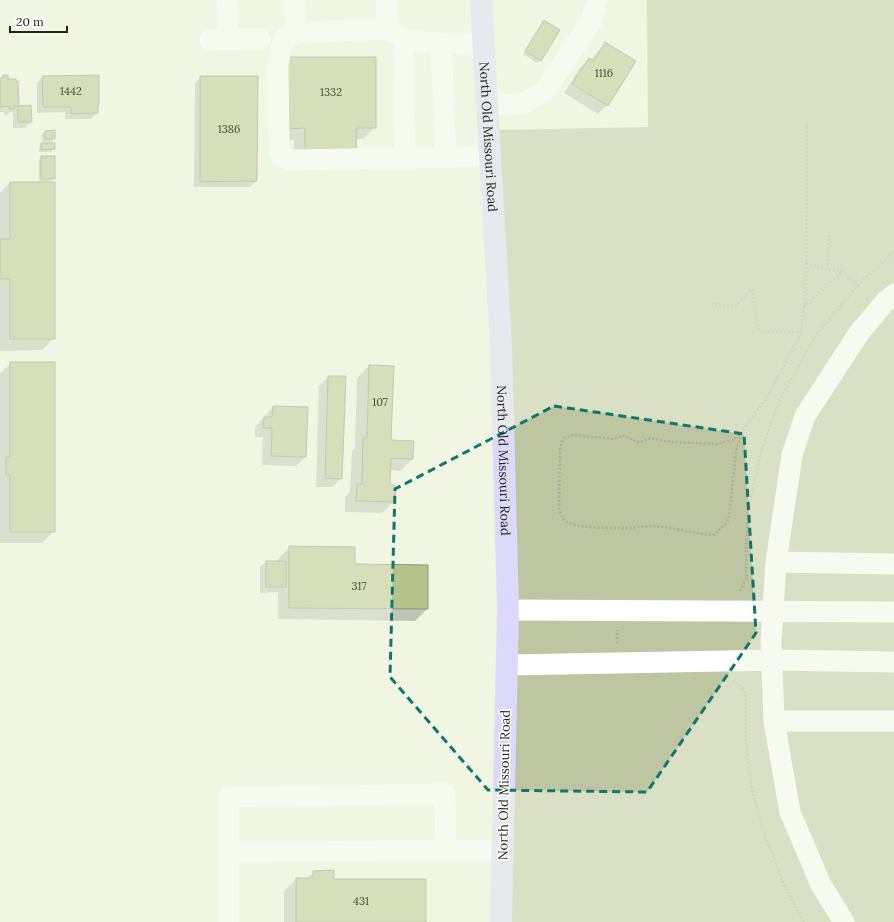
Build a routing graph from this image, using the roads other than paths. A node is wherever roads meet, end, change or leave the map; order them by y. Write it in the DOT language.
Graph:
graph roads {
  1 [pos="227,0"];
  2 [pos="294,0"];
  3 [pos="386,0"];
  4 [pos="481,0"];
  5 [pos="597,0"];
  6 [pos="388,28"];
  7 [pos="296,33"];
  8 [pos="260,39"];
  9 [pos="404,42"];
  10 [pos="441,43"];
  11 [pos="484,44"];
  12 [pos="488,106"];
  13 [pos="490,155"];
  14 [pos="446,157"];
  15 [pos="405,158"];
  16 [pos="894,294"];
  17 [pos="776,562"];
  18 [pos="894,564"];
  19 [pos="508,610"];
  20 [pos="773,612"];
  21 [pos="894,612"];
  22 [pos="772,660"];
  23 [pos="894,662"];
  24 [pos="507,665"];
  25 [pos="774,721"];
  26 [pos="894,721"];
  27 [pos="446,850"];
  28 [pos="503,850"];
  29 [pos="229,852"];
  30 [pos="229,922"];
  31 [pos="501,922"];
  32 [pos="844,922"];
  1 -- 8 [label="lane"];
  2 -- 7 [label="lane"];
  3 -- 6 [label="lane"];
  4 -- 11 [label="main road, North Old Missouri Road"];
  5 -- 12 [label="lane"];
  6 -- 7 [label="lane"];
  6 -- 9 [label="lane"];
  7 -- 15 [label="lane"];
  9 -- 10 [label="lane"];
  9 -- 15 [label="lane"];
  10 -- 11 [label="lane"];
  10 -- 14 [label="lane"];
  11 -- 12 [label="main road, North Old Missouri Road"];
  12 -- 13 [label="main road, North Old Missouri Road"];
  13 -- 14 [label="lane"];
  13 -- 19 [label="main road, North Old Missouri Road"];
  14 -- 15 [label="lane"];
  16 -- 17 [label="lane"];
  17 -- 18 [label="lane"];
  17 -- 20 [label="lane"];
  19 -- 20 [label="lane"];
  19 -- 24 [label="main road, North Old Missouri Road"];
  20 -- 21 [label="lane"];
  20 -- 22 [label="lane"];
  22 -- 23 [label="lane"];
  22 -- 24 [label="lane"];
  22 -- 25 [label="lane"];
  24 -- 28 [label="main road, North Old Missouri Road"];
  25 -- 26 [label="lane"];
  25 -- 32 [label="lane"];
  27 -- 28 [label="lane"];
  27 -- 29 [label="lane"];
  27 -- 29 [label="lane"];
  28 -- 31 [label="main road, North Old Missouri Road"];
  29 -- 30 [label="lane"];
}
